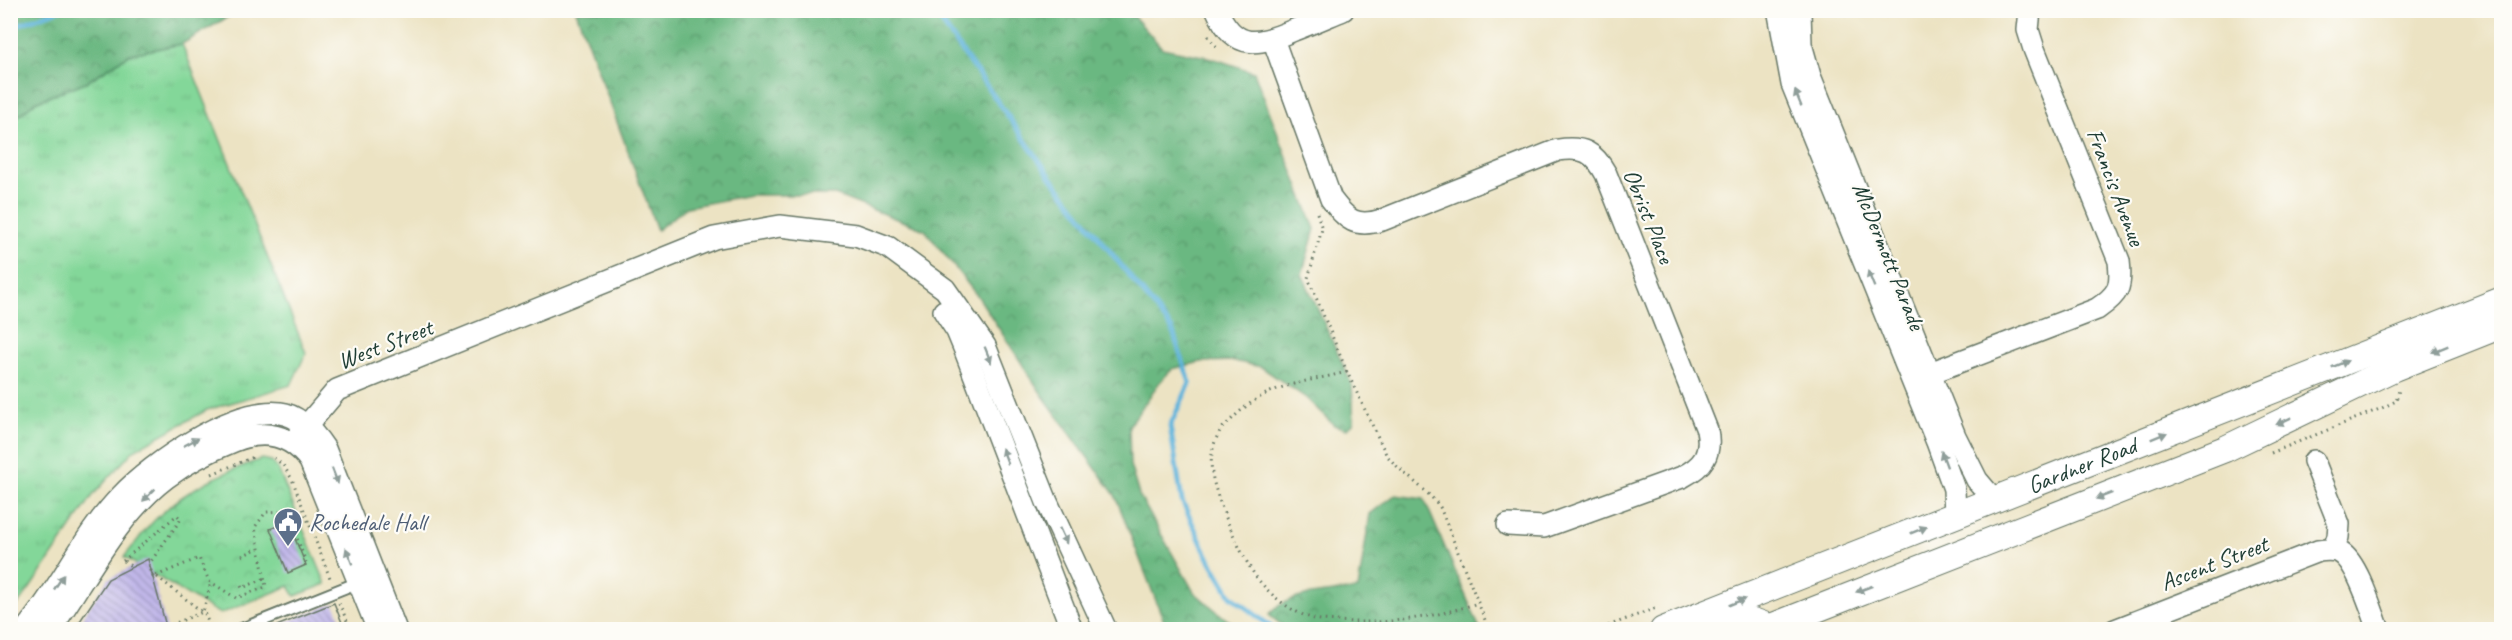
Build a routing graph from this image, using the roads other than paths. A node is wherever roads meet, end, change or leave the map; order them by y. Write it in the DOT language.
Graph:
graph roads {
  1 [pos="1218,10"];
  2 [pos="1342,10"];
  3 [pos="2030,10"];
  4 [pos="1800,11"];
  5 [pos="1775,12"];
  6 [pos="1273,39"];
  7 [pos="856,235"];
  8 [pos="2502,300"];
  9 [pos="2502,325"];
  10 [pos="1930,373"];
  11 [pos="300,434"];
  12 [pos="2314,461"];
  13 [pos="1994,500"];
  14 [pos="1047,502"];
  15 [pos="1026,511"];
  16 [pos="1955,516"];
  17 [pos="1508,525"];
  18 [pos="2333,550"];
  19 [pos="367,579"];
  20 [pos="1718,624"];
  21 [pos="1766,628"];
  22 [pos="25,630"];
  23 [pos="50,630"];
  24 [pos="239,630"];
  25 [pos="378,630"];
  26 [pos="396,630"];
  27 [pos="1072,630"];
  28 [pos="1106,630"];
  29 [pos="1663,630"];
  30 [pos="2115,630"];
  31 [pos="2379,630"];
  1 -- 6 [label="street"];
  2 -- 6 [label="street"];
  3 -- 10 [label="street, Francis Avenue"];
  4 -- 5 [label="street"];
  4 -- 10 [label="street, McDermott Parade"];
  16 -- 5 [label="street, McDermott Parade, one-way"];
  6 -- 17 [label="street, Obrist Place"];
  7 -- 11 [label="street, West Street"];
  7 -- 14 [label="street, one-way"];
  15 -- 7 [label="street, one-way"];
  13 -- 8 [label="street, Gardner Road, one-way"];
  9 -- 21 [label="street, Gardner Road, one-way"];
  10 -- 13 [label="street, McDermott Parade"];
  11 -- 19 [label="street"];
  22 -- 11 [label="street, one-way"];
  11 -- 23 [label="street, one-way"];
  12 -- 18 [label="street"];
  13 -- 16 [label="street, Gardner Road"];
  14 -- 15 [label="street"];
  14 -- 28 [label="street, one-way"];
  15 -- 27 [label="street"];
  20 -- 16 [label="street, Gardner Road, one-way"];
  18 -- 30 [label="street, Ascent Street"];
  18 -- 31 [label="street"];
  19 -- 24 [label="lane"];
  19 -- 25 [label="street"];
  19 -- 26 [label="street"];
  20 -- 21 [label="street"];
  20 -- 29 [label="street, Gardner Road"];
}
